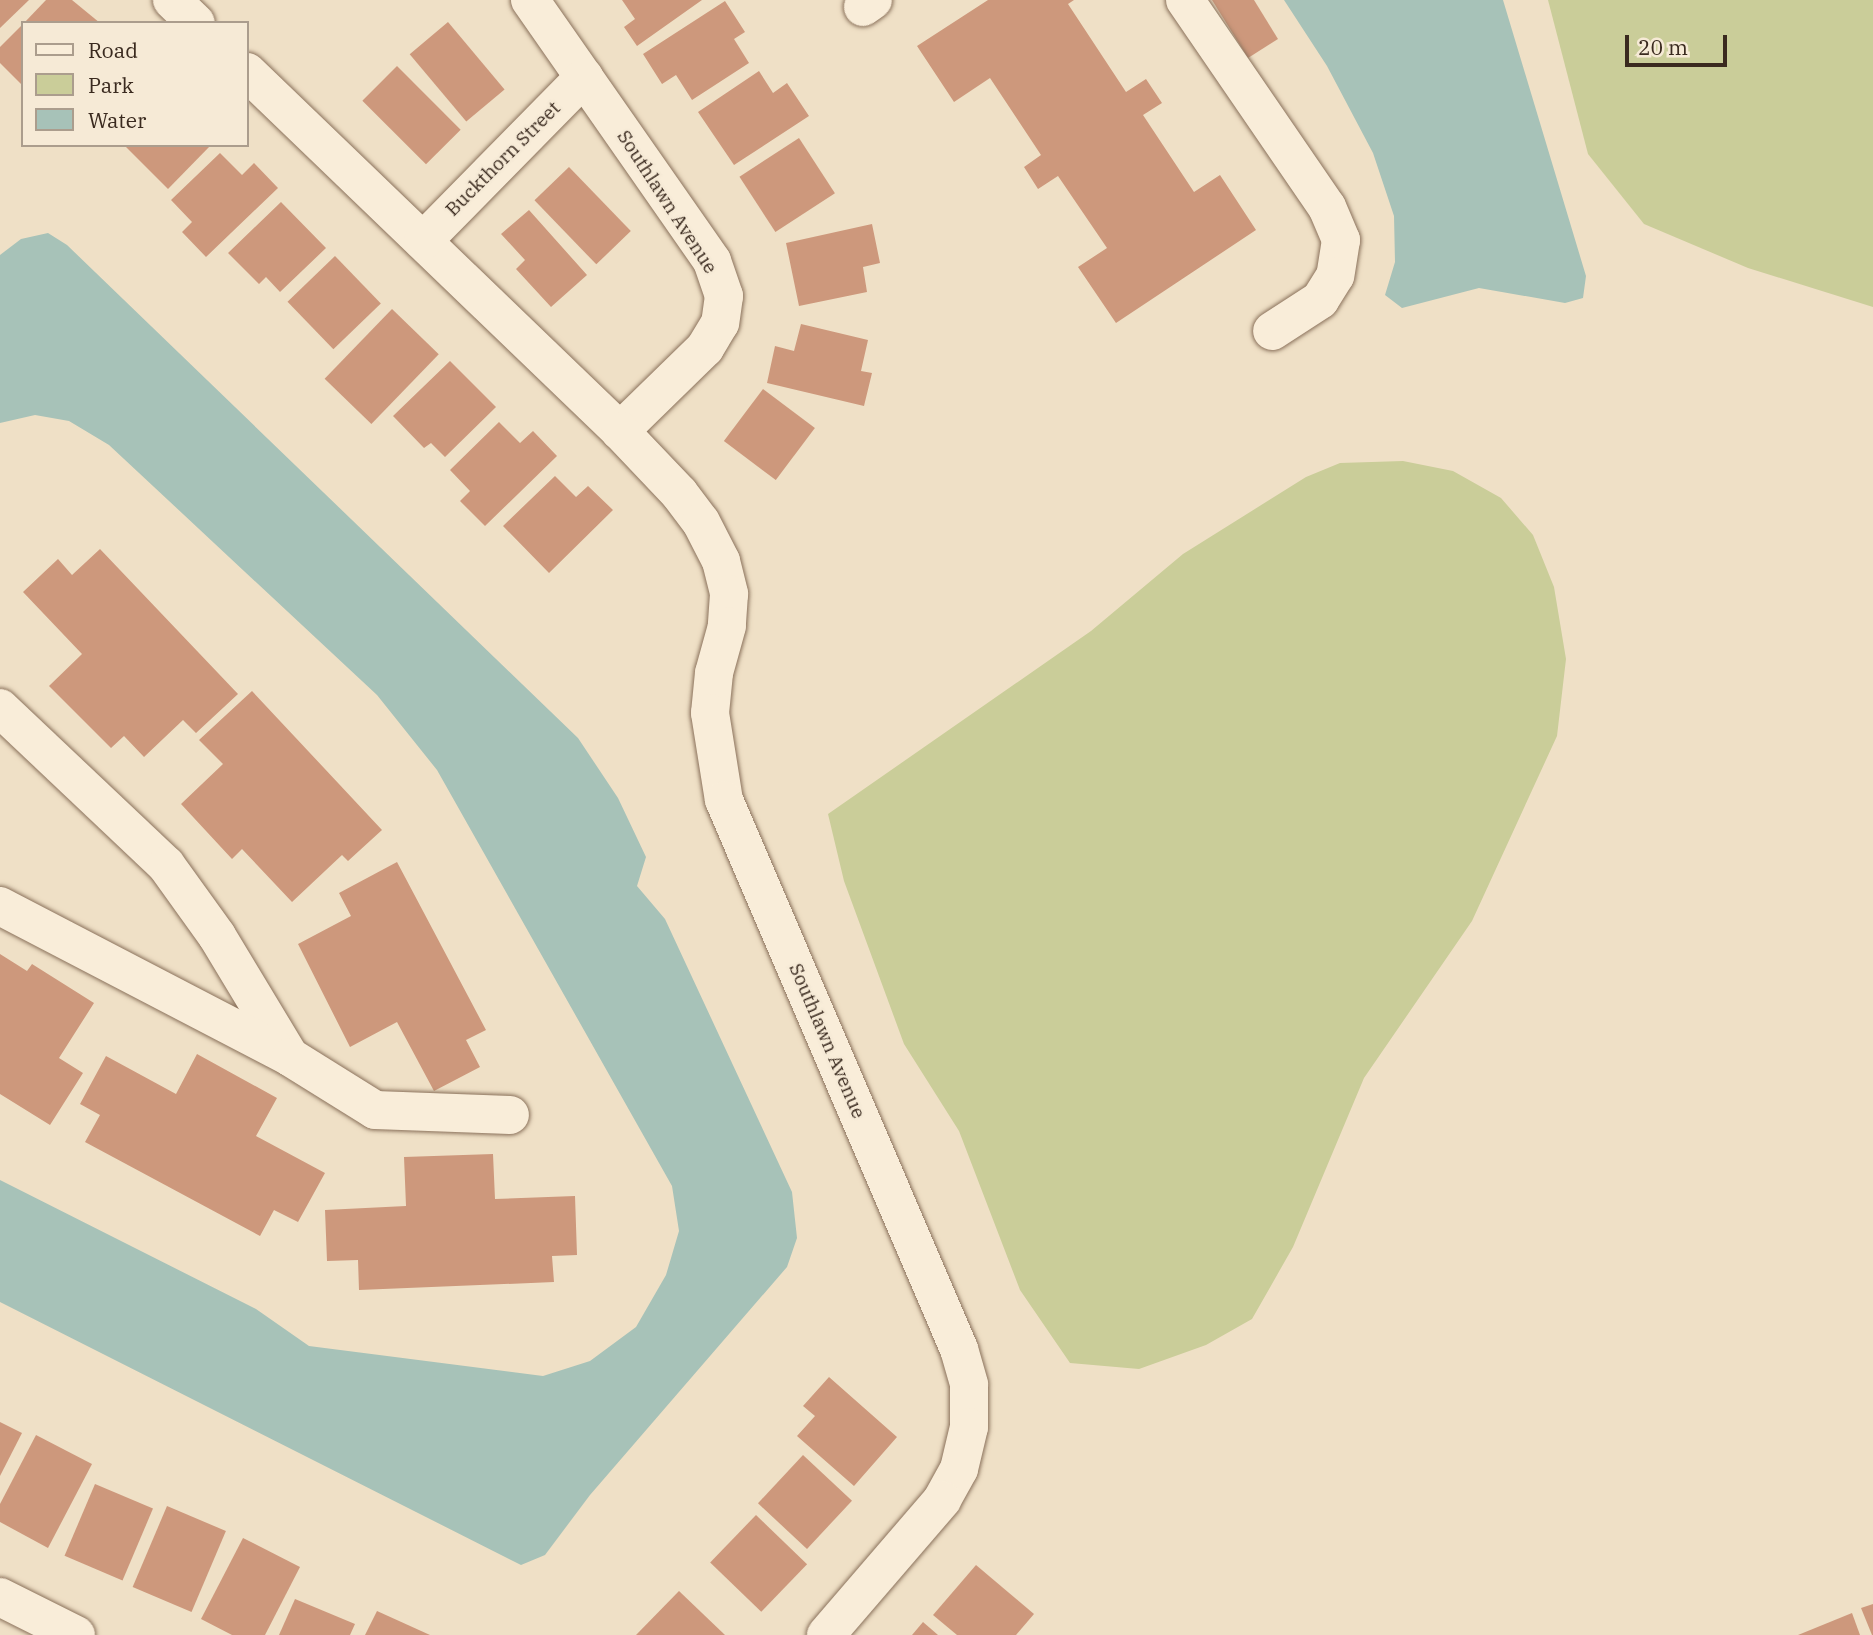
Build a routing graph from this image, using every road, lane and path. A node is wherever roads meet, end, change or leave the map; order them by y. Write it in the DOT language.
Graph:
graph roads {
  1 [pos="173,0"];
  2 [pos="530,0"];
  3 [pos="1185,0"];
  4 [pos="194,21"];
  5 [pos="248,73"];
  6 [pos="584,77"];
  7 [pos="422,241"];
  8 [pos="1272,331"];
  9 [pos="620,431"];
  10 [pos="0,708"];
  11 [pos="0,906"];
  12 [pos="290,1057"];
  13 [pos="510,1115"];
  14 [pos="0,1597"];
  15 [pos="76,1635"];
  16 [pos="826,1635"];
  1 -- 4 [label="street"];
  2 -- 6 [label="street, Southlawn Avenue"];
  3 -- 8 [label="street"];
  5 -- 7 [label="street, Southlawn Avenue"];
  6 -- 7 [label="street, Buckthorn Street"];
  6 -- 9 [label="street, Southlawn Avenue"];
  7 -- 9 [label="street, Southlawn Avenue"];
  9 -- 16 [label="street, Southlawn Avenue"];
  10 -- 12 [label="street"];
  11 -- 12 [label="street"];
  12 -- 13 [label="street"];
  14 -- 15 [label="street"];
}
